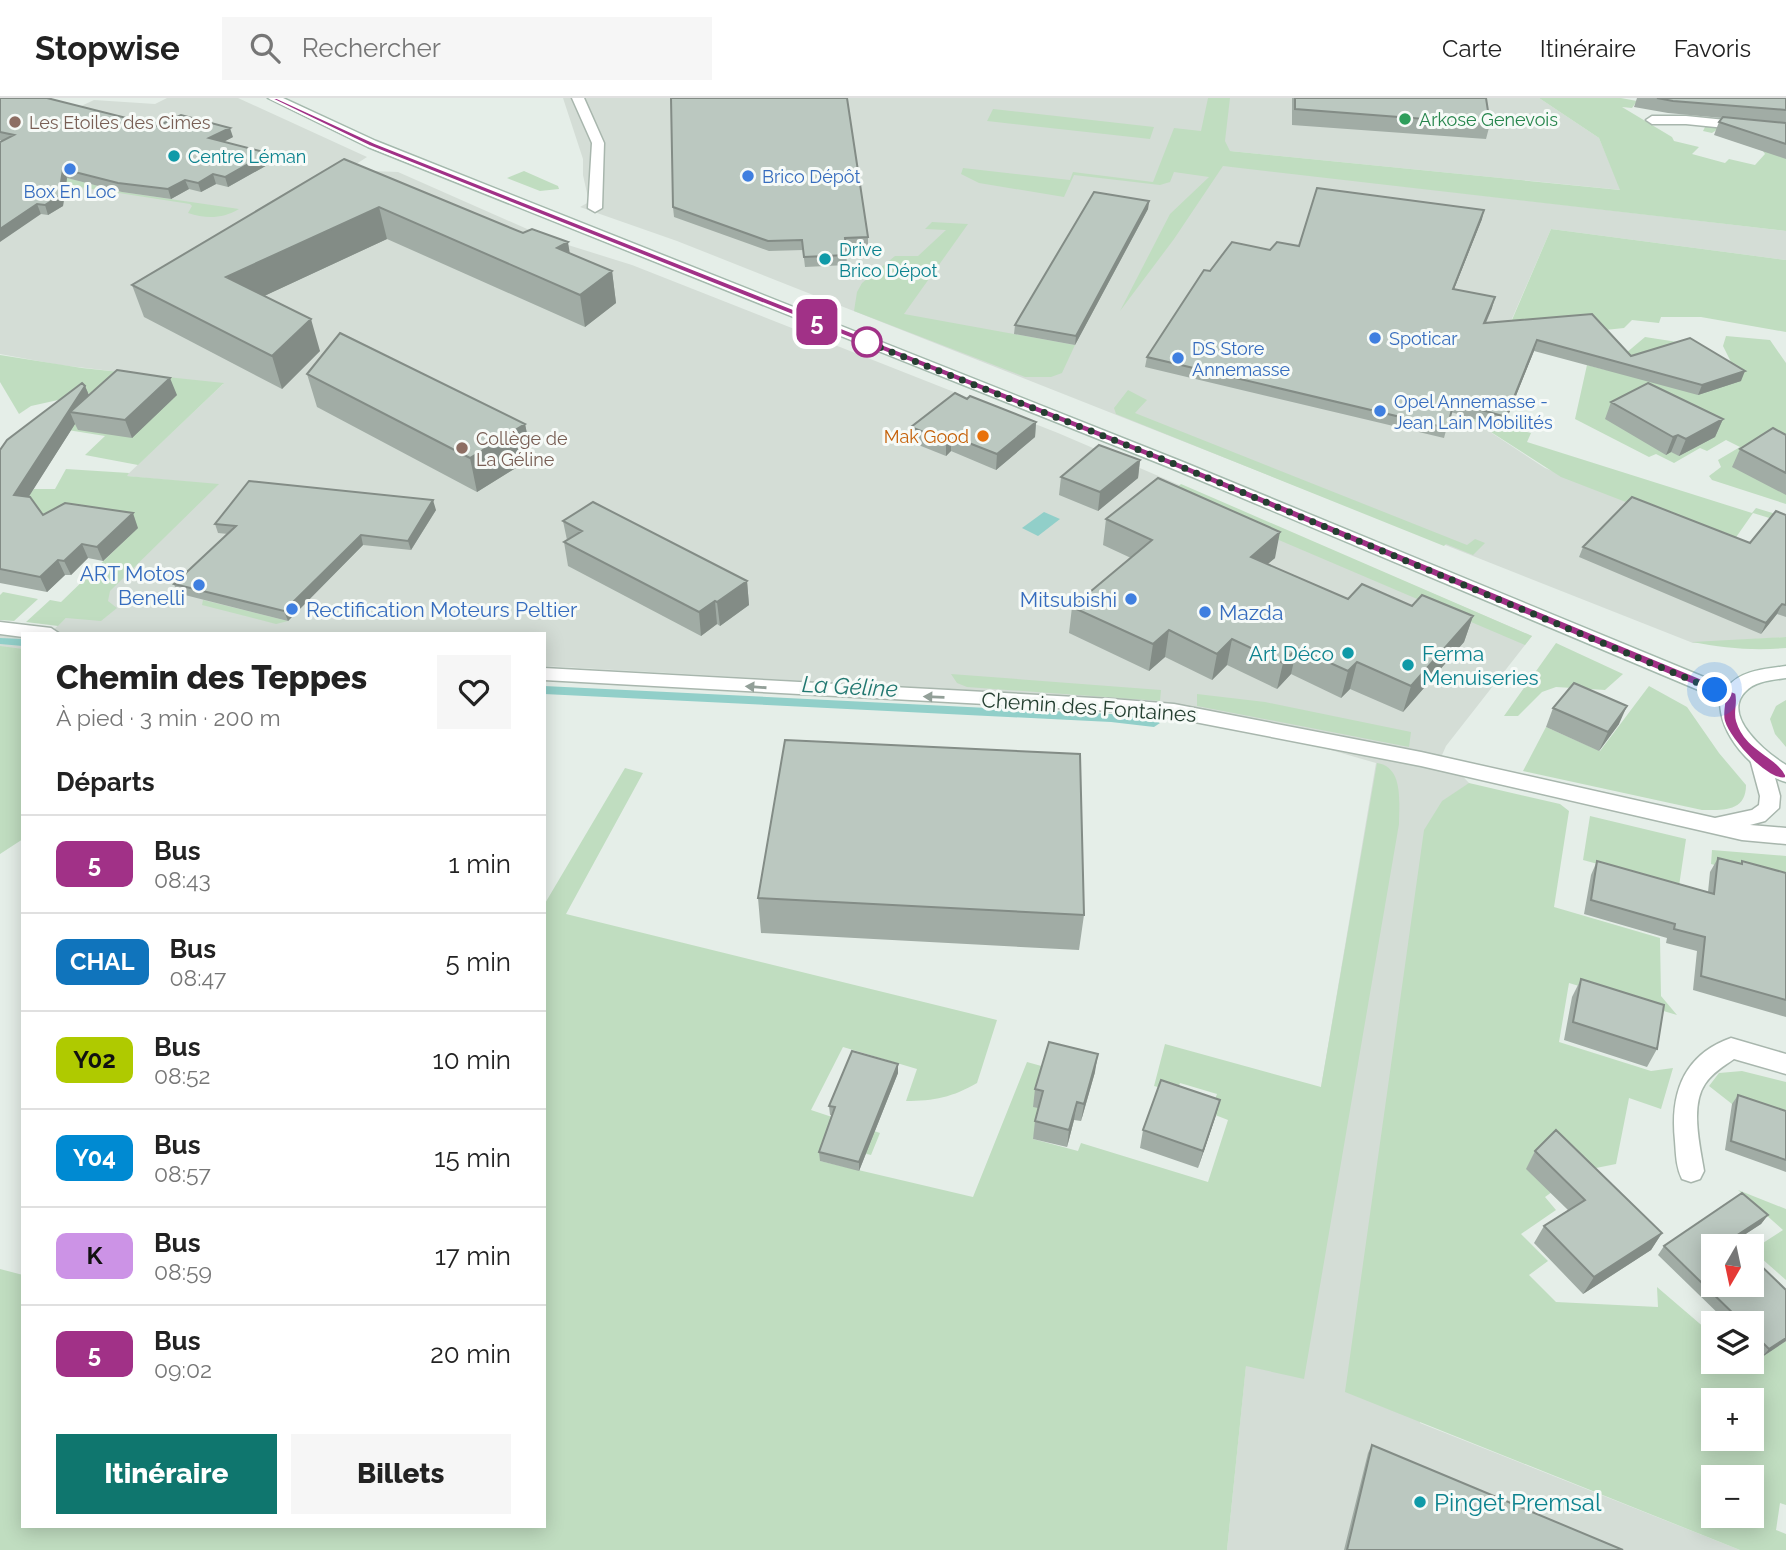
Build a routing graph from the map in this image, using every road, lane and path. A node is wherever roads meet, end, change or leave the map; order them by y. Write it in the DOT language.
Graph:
graph roads {
  1 [pos="274,98"];
  2 [pos="578,98"];
  3 [pos="1652,120"];
  4 [pos="1786,130"];
  5 [pos="595,208"];
  6 [pos="0,628"];
  7 [pos="34,632"];
  8 [pos="1786,672"];
  9 [pos="546,674"];
  10 [pos="1731,696"];
  11 [pos="1760,759"];
  12 [pos="1786,775"];
  13 [pos="1707,824"];
  14 [pos="1786,836"];
  15 [pos="1786,1064"];
  16 [pos="1691,1171"];
  1 -- 10 [label="main road"];
  2 -- 5 [label="main road"];
  3 -- 4 [label="main road"];
  6 -- 7 [label="main road"];
  8 -- 10 [label="main road"];
  13 -- 9 [label="main road, Chemin des Fontaines, one-way"];
  10 -- 11 [label="main road"];
  11 -- 12 [label="main road"];
  11 -- 13 [label="main road, Chemin des Fontaines"];
  13 -- 14 [label="main road, Chemin des Fontaines"];
  15 -- 16 [label="main road"];
}
